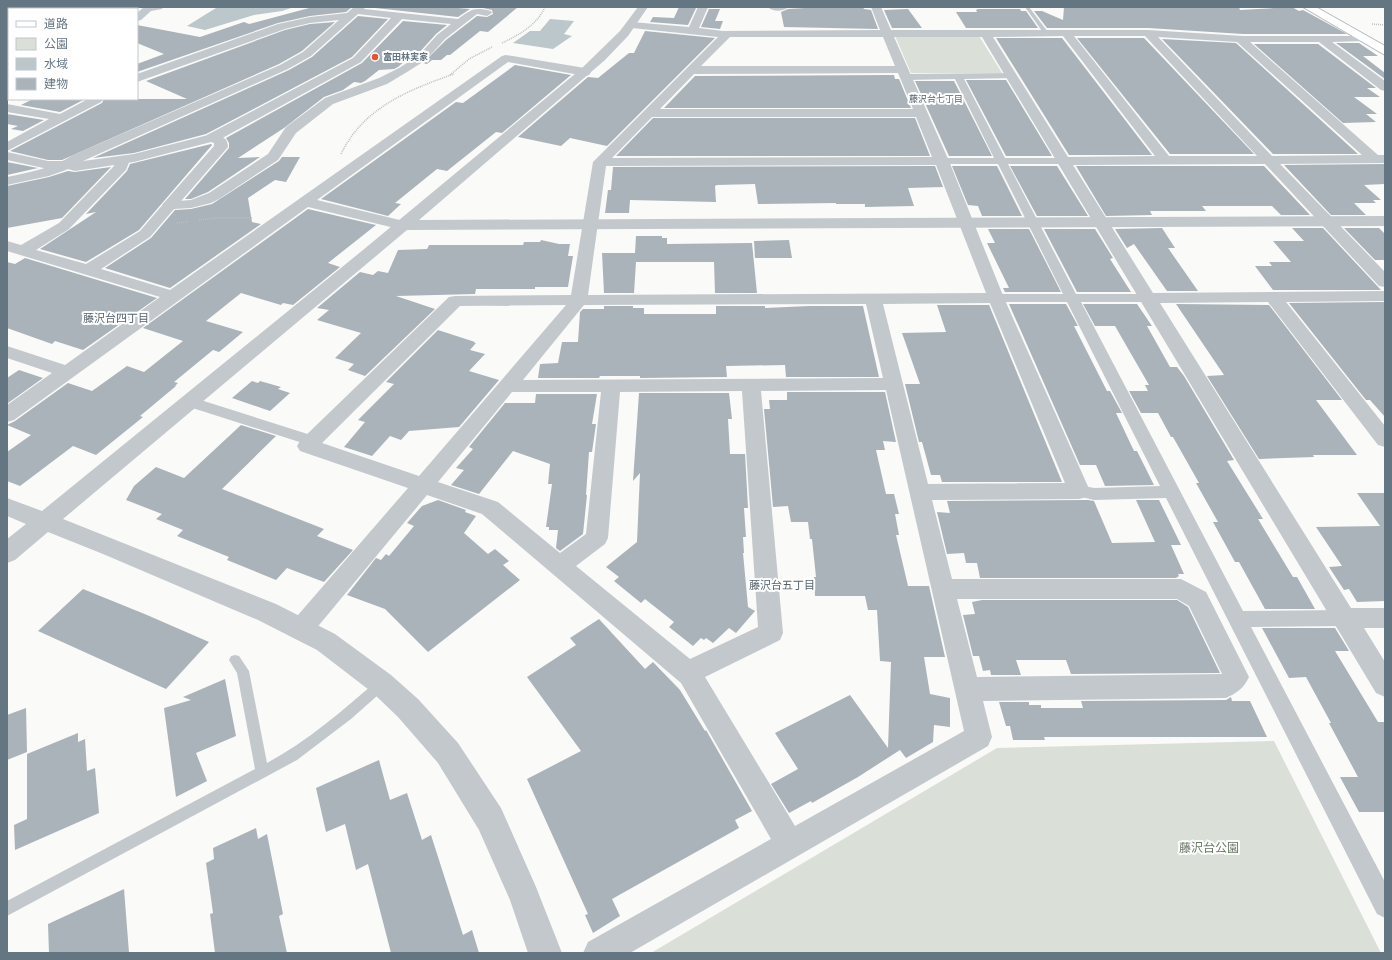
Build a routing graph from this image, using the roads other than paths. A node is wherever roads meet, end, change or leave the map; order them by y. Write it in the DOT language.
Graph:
graph roads {
  1 [pos="158,7"];
  2 [pos="643,7"];
  3 [pos="703,7"];
  4 [pos="783,7"];
  5 [pos="876,7"];
  6 [pos="1308,7"];
  7 [pos="773,8"];
  8 [pos="1027,8"];
  9 [pos="355,11"];
  10 [pos="487,13"];
  11 [pos="400,16"];
  12 [pos="138,17"];
  13 [pos="461,22"];
  14 [pos="632,25"];
  15 [pos="693,31"];
  16 [pos="985,33"];
  17 [pos="1046,33"];
  18 [pos="1066,33"];
  19 [pos="1148,33"];
  20 [pos="727,34"];
  21 [pos="888,34"];
  22 [pos="1362,38"];
  23 [pos="1240,39"];
  24 [pos="1322,39"];
  25 [pos="1385,51"];
  26 [pos="692,70"];
  27 [pos="585,72"];
  28 [pos="905,73"];
  29 [pos="1011,76"];
  30 [pos="958,77"];
  31 [pos="138,78"];
  32 [pos="1385,87"];
  33 [pos="95,100"];
  34 [pos="7,108"];
  35 [pos="921,113"];
  36 [pos="648,114"];
  37 [pos="62,118"];
  38 [pos="212,138"];
  39 [pos="7,148"];
  40 [pos="7,156"];
  41 [pos="1380,159"];
  42 [pos="123,160"];
  43 [pos="1166,160"];
  44 [pos="1269,160"];
  45 [pos="942,161"];
  46 [pos="1002,161"];
  47 [pos="1063,161"];
  48 [pos="600,162"];
  49 [pos="69,165"];
  50 [pos="7,181"];
  51 [pos="306,202"];
  52 [pos="170,205"];
  53 [pos="1328,221"];
  54 [pos="1385,221"];
  55 [pos="1034,222"];
  56 [pos="1101,222"];
  57 [pos="967,223"];
  58 [pos="590,224"];
  59 [pos="403,225"];
  60 [pos="7,246"];
  61 [pos="23,250"];
  62 [pos="88,270"];
  63 [pos="1385,282"];
  64 [pos="174,296"];
  65 [pos="1385,296"];
  66 [pos="1273,297"];
  67 [pos="996,298"];
  68 [pos="1073,298"];
  69 [pos="1147,298"];
  70 [pos="872,300"];
  71 [pos="579,301"];
  72 [pos="7,352"];
  73 [pos="67,372"];
  74 [pos="751,384"];
  75 [pos="893,384"];
  76 [pos="611,385"];
  77 [pos="507,386"];
  78 [pos="188,401"];
  79 [pos="7,416"];
  80 [pos="1385,440"];
  81 [pos="312,441"];
  82 [pos="423,485"];
  83 [pos="1079,491"];
  84 [pos="920,492"];
  85 [pos="1171,492"];
  86 [pos="7,507"];
  87 [pos="44,522"];
  88 [pos="7,553"];
  89 [pos="560,566"];
  90 [pos="943,590"];
  91 [pos="1344,618"];
  92 [pos="1385,618"];
  93 [pos="1237,619"];
  94 [pos="301,629"];
  95 [pos="235,660"];
  96 [pos="687,673"];
  97 [pos="382,684"];
  98 [pos="1385,685"];
  99 [pos="968,689"];
  100 [pos="262,772"];
  101 [pos="790,845"];
  102 [pos="1385,906"];
  103 [pos="7,909"];
  104 [pos="545,953"];
  105 [pos="599,953"];
  1 -- 12 [label="street"];
  2 -- 14 [label="street"];
  3 -- 15 [label="street"];
  4 -- 7 [label="street"];
  5 -- 21 [label="street"];
  6 -- 22 [label="main road"];
  8 -- 17 [label="lane"];
  9 -- 11 [label="street"];
  9 -- 31 [label="street"];
  9 -- 49 [label="street"];
  10 -- 13 [label="street"];
  11 -- 13 [label="street"];
  11 -- 38 [label="street"];
  13 -- 52 [label="street"];
  14 -- 15 [label="street"];
  14 -- 27 [label="street"];
  15 -- 20 [label="street"];
  16 -- 17 [label="street"];
  16 -- 21 [label="street"];
  16 -- 29 [label="street"];
  17 -- 18 [label="street"];
  18 -- 19 [label="street"];
  18 -- 43 [label="street"];
  19 -- 23 [label="street"];
  19 -- 44 [label="street"];
  20 -- 21 [label="street"];
  20 -- 26 [label="street"];
  21 -- 28 [label="street"];
  22 -- 24 [label="street"];
  22 -- 25 [label="main road"];
  23 -- 24 [label="street"];
  23 -- 41 [label="street"];
  24 -- 32 [label="street"];
  26 -- 28 [label="street"];
  26 -- 36 [label="street"];
  27 -- 51 [label="street"];
  27 -- 59 [label="street"];
  28 -- 30 [label="street"];
  28 -- 35 [label="street"];
  29 -- 30 [label="street"];
  29 -- 47 [label="street"];
  30 -- 46 [label="street"];
  33 -- 37 [label="street"];
  34 -- 37 [label="street"];
  35 -- 36 [label="street"];
  35 -- 45 [label="street"];
  36 -- 48 [label="street"];
  37 -- 39 [label="street"];
  38 -- 42 [label="street"];
  38 -- 52 [label="street"];
  40 -- 49 [label="street"];
  41 -- 44 [label="street"];
  42 -- 49 [label="street"];
  42 -- 61 [label="street"];
  43 -- 44 [label="street"];
  43 -- 47 [label="street"];
  44 -- 53 [label="street"];
  45 -- 46 [label="street"];
  45 -- 48 [label="street"];
  45 -- 57 [label="street"];
  46 -- 47 [label="street"];
  46 -- 55 [label="street"];
  47 -- 56 [label="street"];
  48 -- 58 [label="street"];
  49 -- 50 [label="street"];
  51 -- 59 [label="street"];
  51 -- 64 [label="street"];
  52 -- 62 [label="street"];
  53 -- 54 [label="street"];
  53 -- 56 [label="street"];
  53 -- 63 [label="street"];
  55 -- 56 [label="street"];
  55 -- 57 [label="street"];
  55 -- 68 [label="street"];
  56 -- 69 [label="street"];
  57 -- 58 [label="street"];
  57 -- 67 [label="street"];
  58 -- 59 [label="street"];
  58 -- 71 [label="street"];
  59 -- 78 [label="street"];
  60 -- 61 [label="street"];
  61 -- 62 [label="street"];
  62 -- 64 [label="street"];
  64 -- 73 [label="street"];
  65 -- 66 [label="street"];
  66 -- 69 [label="street"];
  66 -- 80 [label="street"];
  67 -- 68 [label="street"];
  67 -- 70 [label="street"];
  67 -- 83 [label="street"];
  68 -- 69 [label="street"];
  68 -- 85 [label="street"];
  69 -- 91 [label="street"];
  70 -- 71 [label="street"];
  70 -- 75 [label="street"];
  71 -- 77 [label="street"];
  71 -- 81 [label="street"];
  72 -- 73 [label="street"];
  73 -- 79 [label="street"];
  74 -- 75 [label="street"];
  74 -- 76 [label="street"];
  74 -- 96 [label="street"];
  75 -- 84 [label="street"];
  76 -- 77 [label="street"];
  76 -- 89 [label="street"];
  77 -- 82 [label="street"];
  78 -- 81 [label="street"];
  78 -- 87 [label="street"];
  81 -- 82 [label="street"];
  82 -- 89 [label="street"];
  82 -- 94 [label="street"];
  83 -- 84 [label="street"];
  83 -- 85 [label="street"];
  84 -- 90 [label="street"];
  85 -- 93 [label="street"];
  86 -- 87 [label="street"];
  87 -- 88 [label="street"];
  87 -- 94 [label="street"];
  89 -- 96 [label="street"];
  90 -- 99 [label="street"];
  90 -- 99 [label="street"];
  91 -- 92 [label="street"];
  91 -- 93 [label="street"];
  91 -- 98 [label="street"];
  93 -- 102 [label="street"];
  94 -- 97 [label="street"];
  95 -- 100 [label="lane"];
  96 -- 101 [label="street"];
  97 -- 100 [label="lane"];
  97 -- 104 [label="street"];
  99 -- 101 [label="street"];
  100 -- 103 [label="lane"];
  101 -- 105 [label="street"];
}
